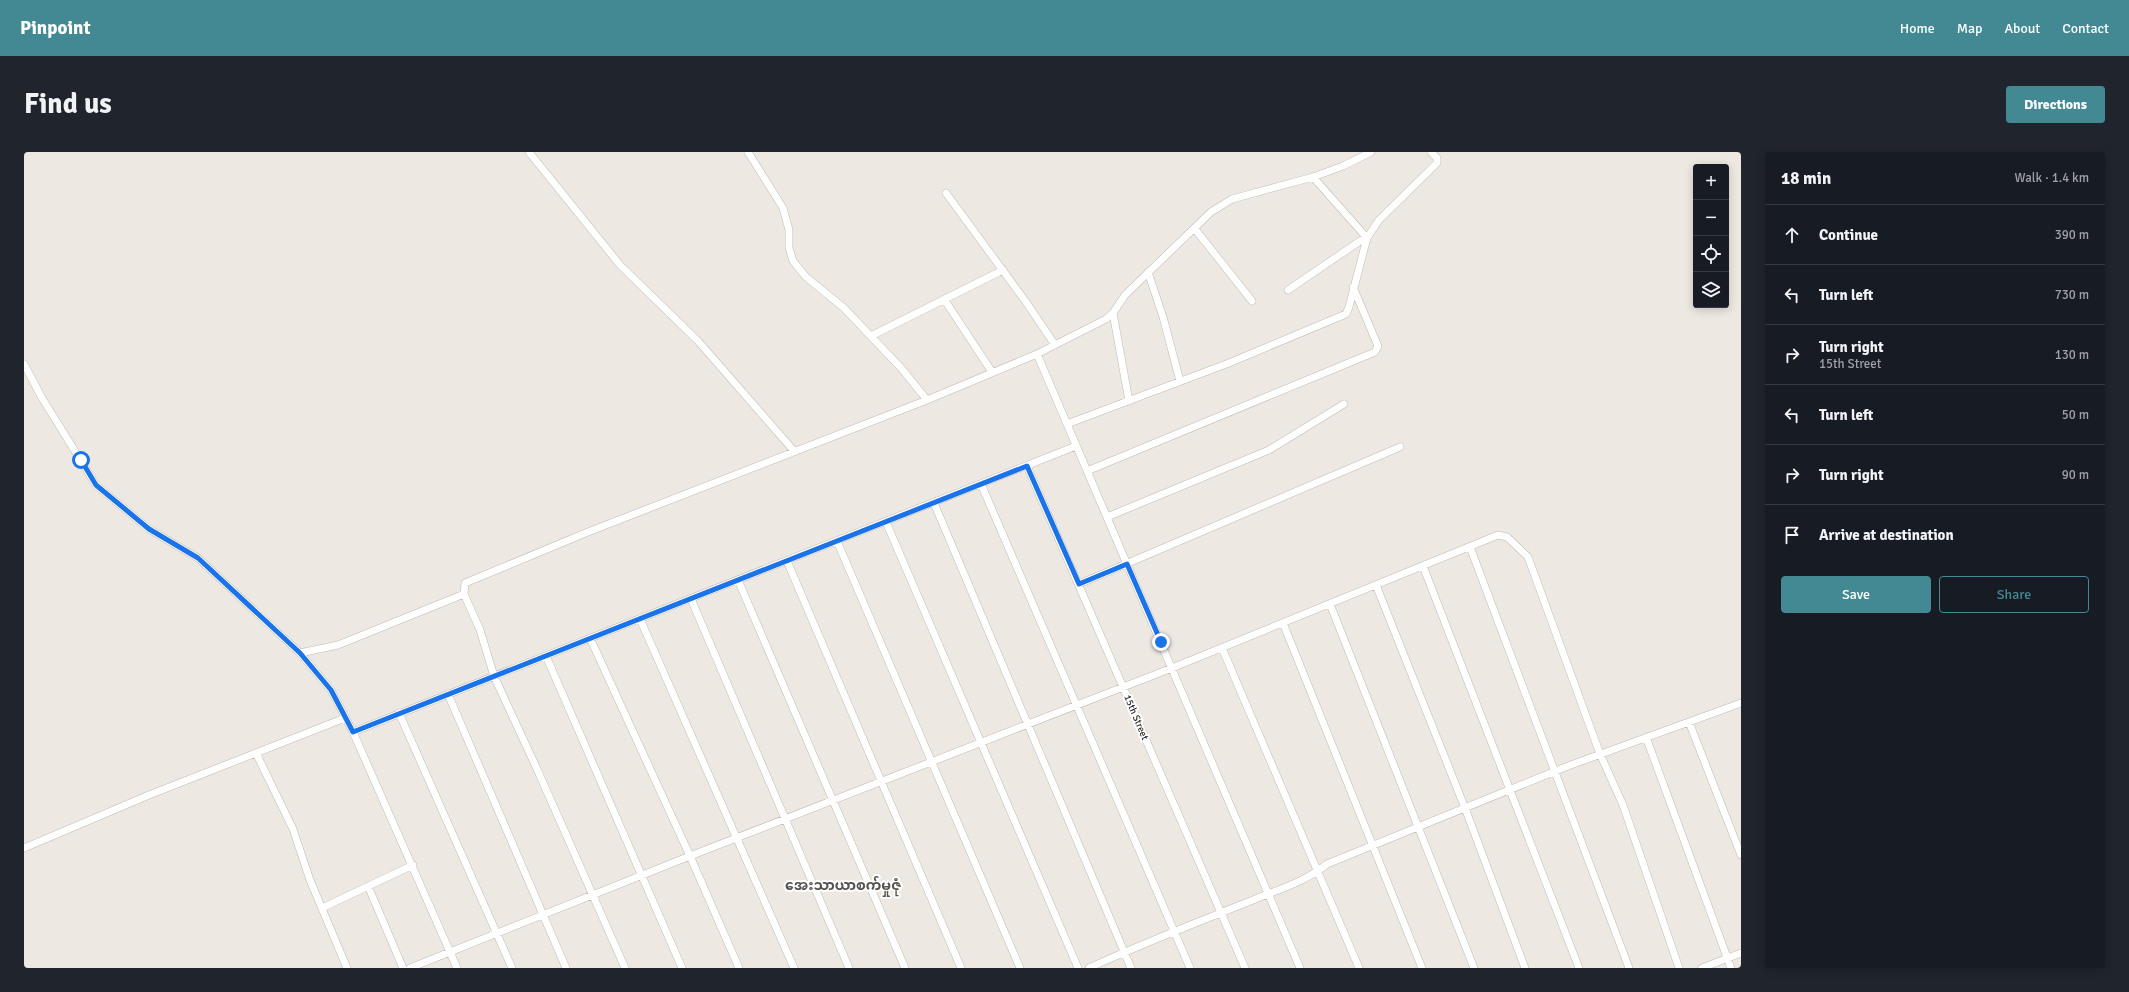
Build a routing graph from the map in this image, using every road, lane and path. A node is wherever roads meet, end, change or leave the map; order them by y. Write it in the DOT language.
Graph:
graph roads {
  1 [pos="529,152"];
  2 [pos="748,152"];
  3 [pos="1371,152"];
  4 [pos="1431,152"];
  5 [pos="1313,177"];
  6 [pos="946,193"];
  7 [pos="1195,230"];
  8 [pos="1367,238"];
  9 [pos="1003,270"];
  10 [pos="1148,272"];
  11 [pos="1353,287"];
  12 [pos="1288,290"];
  13 [pos="944,300"];
  14 [pos="1252,301"];
  15 [pos="1113,314"];
  16 [pos="871,336"];
  17 [pos="1055,345"];
  18 [pos="1037,354"];
  19 [pos="24,364"];
  20 [pos="992,372"];
  21 [pos="1180,382"];
  22 [pos="927,400"];
  23 [pos="1129,400"];
  24 [pos="1344,404"];
  25 [pos="1067,424"];
  26 [pos="1076,446"];
  27 [pos="1400,447"];
  28 [pos="794,451"];
  29 [pos="1027,466"];
  30 [pos="1086,471"];
  31 [pos="981,484"];
  32 [pos="934,503"];
  33 [pos="1107,517"];
  34 [pos="886,522"];
  35 [pos="837,541"];
  36 [pos="1470,547"];
  37 [pos="787,561"];
  38 [pos="1127,564"];
  39 [pos="1423,566"];
  40 [pos="738,580"];
  41 [pos="1079,584"];
  42 [pos="1376,585"];
  43 [pos="464,594"];
  44 [pos="691,598"];
  45 [pos="1330,604"];
  46 [pos="640,619"];
  47 [pos="1283,623"];
  48 [pos="590,638"];
  49 [pos="1222,648"];
  50 [pos="300,653"];
  51 [pos="546,656"];
  52 [pos="1172,668"];
  53 [pos="494,676"];
  54 [pos="1124,687"];
  55 [pos="448,694"];
  56 [pos="1741,703"];
  57 [pos="1077,706"];
  58 [pos="399,713"];
  59 [pos="345,718"];
  60 [pos="1689,722"];
  61 [pos="1029,724"];
  62 [pos="353,732"];
  63 [pos="1646,738"];
  64 [pos="981,744"];
  65 [pos="256,753"];
  66 [pos="1600,754"];
  67 [pos="931,762"];
  68 [pos="1556,771"];
  69 [pos="880,782"];
  70 [pos="1510,790"];
  71 [pos="834,801"];
  72 [pos="1465,808"];
  73 [pos="786,820"];
  74 [pos="1419,826"];
  75 [pos="738,838"];
  76 [pos="1738,839"];
  77 [pos="1373,845"];
  78 [pos="24,848"];
  79 [pos="1741,855"];
  80 [pos="690,856"];
  81 [pos="413,865"];
  82 [pos="1318,872"];
  83 [pos="642,876"];
  84 [pos="368,886"];
  85 [pos="1268,894"];
  86 [pos="593,896"];
  87 [pos="322,908"];
  88 [pos="1221,913"];
  89 [pos="543,916"];
  90 [pos="1175,932"];
  91 [pos="496,934"];
  92 [pos="450,952"];
  93 [pos="1124,952"];
  94 [pos="1741,953"];
  95 [pos="1727,958"];
  96 [pos="347,968"];
  97 [pos="403,968"];
  98 [pos="410,968"];
  99 [pos="457,968"];
  100 [pos="512,968"];
  101 [pos="566,968"];
  102 [pos="625,968"];
  103 [pos="682,968"];
  104 [pos="739,968"];
  105 [pos="794,968"];
  106 [pos="849,968"];
  107 [pos="905,968"];
  108 [pos="961,968"];
  109 [pos="1020,968"];
  110 [pos="1078,968"];
  111 [pos="1089,968"];
  112 [pos="1131,968"];
  113 [pos="1190,968"];
  114 [pos="1245,968"];
  115 [pos="1300,968"];
  116 [pos="1359,968"];
  117 [pos="1422,968"];
  118 [pos="1474,968"];
  119 [pos="1525,968"];
  120 [pos="1579,968"];
  121 [pos="1629,968"];
  122 [pos="1679,968"];
  123 [pos="1702,968"];
  124 [pos="1731,968"];
  1 -- 28 [label="street"];
  2 -- 16 [label="street"];
  3 -- 5 [label="street"];
  4 -- 8 [label="street"];
  5 -- 7 [label="street"];
  5 -- 8 [label="street"];
  6 -- 9 [label="street"];
  7 -- 10 [label="street"];
  7 -- 14 [label="street"];
  8 -- 11 [label="street"];
  8 -- 12 [label="street"];
  9 -- 13 [label="street"];
  9 -- 17 [label="street"];
  10 -- 15 [label="street"];
  10 -- 21 [label="street"];
  11 -- 21 [label="street"];
  11 -- 30 [label="street"];
  13 -- 16 [label="street"];
  13 -- 20 [label="street"];
  15 -- 17 [label="street"];
  15 -- 23 [label="street"];
  16 -- 22 [label="street"];
  17 -- 18 [label="street"];
  18 -- 20 [label="street"];
  18 -- 25 [label="street"];
  19 -- 50 [label="street"];
  20 -- 22 [label="street"];
  21 -- 23 [label="street"];
  22 -- 28 [label="street"];
  23 -- 25 [label="street"];
  24 -- 33 [label="street"];
  25 -- 26 [label="street"];
  26 -- 29 [label="street"];
  26 -- 30 [label="street"];
  27 -- 38 [label="street"];
  28 -- 43 [label="street"];
  29 -- 31 [label="street"];
  29 -- 41 [label="street, 15th Street"];
  30 -- 33 [label="street"];
  31 -- 32 [label="street"];
  31 -- 57 [label="street"];
  32 -- 34 [label="street"];
  32 -- 61 [label="street"];
  33 -- 38 [label="street"];
  34 -- 35 [label="street"];
  34 -- 64 [label="street"];
  35 -- 37 [label="street"];
  35 -- 67 [label="street"];
  36 -- 39 [label="street"];
  36 -- 66 [label="street"];
  36 -- 68 [label="street"];
  37 -- 40 [label="street"];
  37 -- 69 [label="street"];
  38 -- 41 [label="street"];
  38 -- 52 [label="street"];
  39 -- 42 [label="street"];
  39 -- 70 [label="street"];
  40 -- 44 [label="street"];
  40 -- 71 [label="street"];
  41 -- 54 [label="street, 15th Street"];
  42 -- 45 [label="street"];
  42 -- 72 [label="street"];
  43 -- 50 [label="street"];
  43 -- 53 [label="street"];
  44 -- 46 [label="street"];
  44 -- 73 [label="street"];
  45 -- 47 [label="street"];
  45 -- 74 [label="street"];
  46 -- 48 [label="street"];
  46 -- 75 [label="street"];
  47 -- 49 [label="street"];
  47 -- 77 [label="street"];
  48 -- 51 [label="street"];
  48 -- 80 [label="street"];
  49 -- 52 [label="street"];
  49 -- 82 [label="street"];
  50 -- 59 [label="street"];
  51 -- 53 [label="street"];
  51 -- 83 [label="street"];
  52 -- 54 [label="street"];
  52 -- 85 [label="street"];
  53 -- 55 [label="street"];
  53 -- 86 [label="street"];
  54 -- 57 [label="street"];
  54 -- 88 [label="street, 15th Street"];
  55 -- 58 [label="street"];
  55 -- 89 [label="street"];
  56 -- 60 [label="street"];
  57 -- 61 [label="street"];
  57 -- 90 [label="street"];
  58 -- 62 [label="street"];
  58 -- 91 [label="street"];
  59 -- 62 [label="street"];
  59 -- 65 [label="street"];
  60 -- 63 [label="street"];
  60 -- 76 [label="street"];
  61 -- 64 [label="street"];
  61 -- 93 [label="street"];
  62 -- 81 [label="street"];
  63 -- 66 [label="street"];
  63 -- 95 [label="street"];
  64 -- 67 [label="street"];
  64 -- 110 [label="street"];
  65 -- 78 [label="street"];
  65 -- 87 [label="street"];
  66 -- 68 [label="street"];
  66 -- 122 [label="street"];
  67 -- 69 [label="street"];
  67 -- 109 [label="street"];
  68 -- 70 [label="street"];
  68 -- 121 [label="street"];
  69 -- 71 [label="street"];
  69 -- 108 [label="street"];
  70 -- 72 [label="street"];
  70 -- 120 [label="street"];
  71 -- 73 [label="street"];
  71 -- 107 [label="street"];
  72 -- 74 [label="street"];
  72 -- 119 [label="street"];
  73 -- 75 [label="street"];
  73 -- 106 [label="street"];
  74 -- 77 [label="street"];
  74 -- 118 [label="street"];
  75 -- 80 [label="street"];
  75 -- 105 [label="street"];
  76 -- 79 [label="street"];
  77 -- 82 [label="street"];
  77 -- 117 [label="street"];
  80 -- 83 [label="street"];
  80 -- 104 [label="street"];
  81 -- 84 [label="street"];
  81 -- 92 [label="street"];
  82 -- 85 [label="street"];
  82 -- 116 [label="street"];
  83 -- 86 [label="street"];
  83 -- 103 [label="street"];
  84 -- 87 [label="street"];
  84 -- 97 [label="street"];
  85 -- 88 [label="street"];
  85 -- 115 [label="street"];
  86 -- 89 [label="street"];
  86 -- 102 [label="street"];
  87 -- 96 [label="street"];
  88 -- 90 [label="street"];
  88 -- 114 [label="street, 15th Street"];
  89 -- 91 [label="street"];
  89 -- 101 [label="street"];
  90 -- 93 [label="street"];
  90 -- 113 [label="street"];
  91 -- 92 [label="street"];
  91 -- 100 [label="street"];
  92 -- 98 [label="street"];
  92 -- 99 [label="street"];
  93 -- 111 [label="street"];
  93 -- 112 [label="street"];
  94 -- 95 [label="street"];
  95 -- 123 [label="street"];
  95 -- 124 [label="street"];
}
